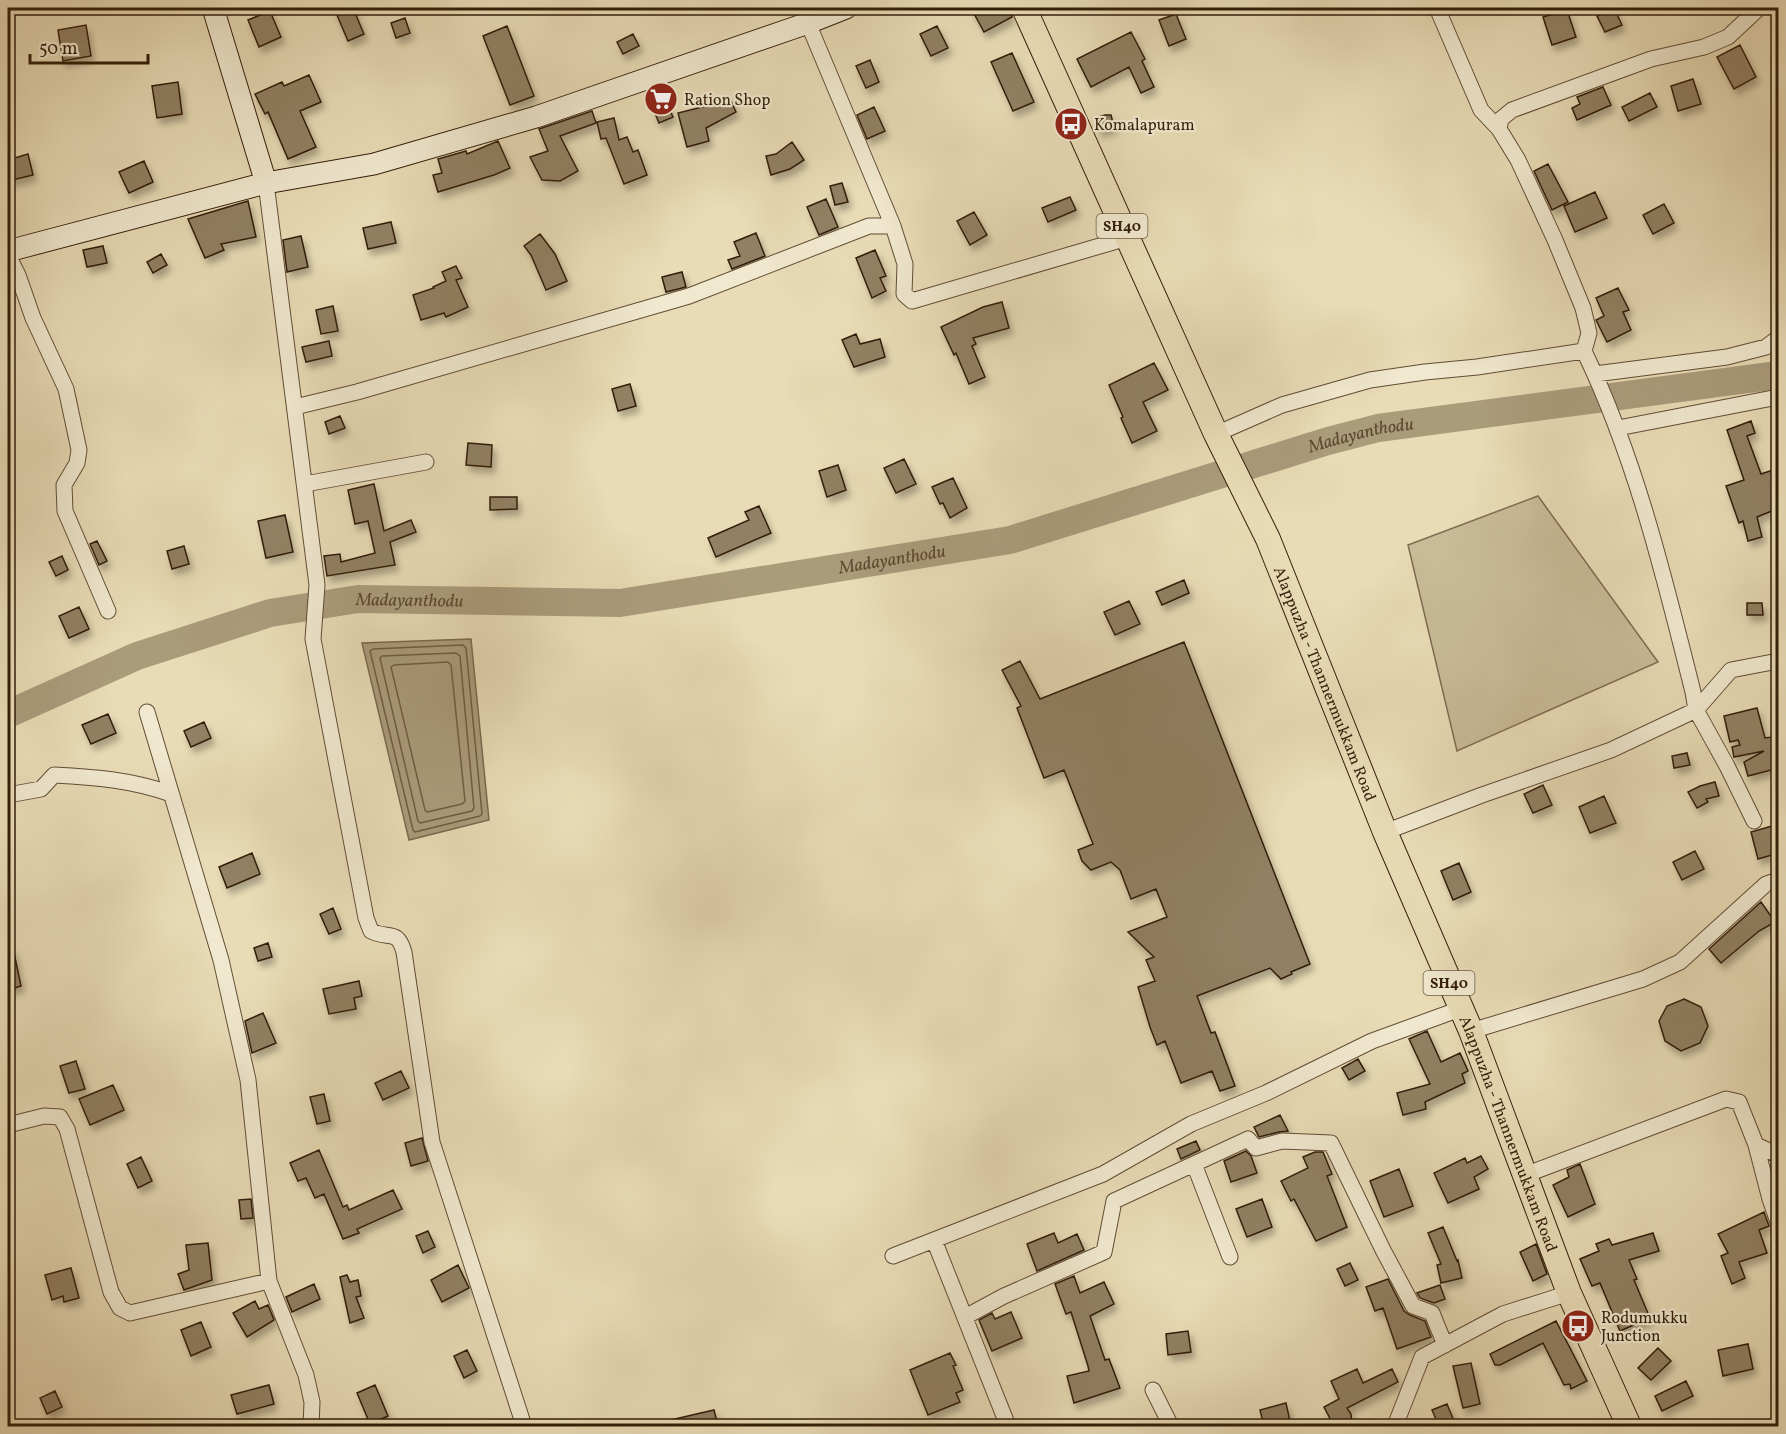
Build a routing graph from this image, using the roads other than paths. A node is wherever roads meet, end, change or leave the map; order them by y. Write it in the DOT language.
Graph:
graph roads {
  1 [pos="213,8"];
  2 [pos="846,8"];
  3 [pos="1024,8"];
  4 [pos="1437,8"];
  5 [pos="1759,8"];
  6 [pos="808,23"];
  7 [pos="1499,129"];
  8 [pos="266,183"];
  9 [pos="893,226"];
  10 [pos="1127,238"];
  11 [pos="8,250"];
  12 [pos="8,255"];
  13 [pos="1779,338"];
  14 [pos="1584,351"];
  15 [pos="1598,382"];
  16 [pos="1779,396"];
  17 [pos="295,407"];
  18 [pos="1618,428"];
  19 [pos="1219,439"];
  20 [pos="426,462"];
  21 [pos="305,484"];
  22 [pos="108,611"];
  23 [pos="1779,661"];
  24 [pos="1696,710"];
  25 [pos="147,712"];
  26 [pos="171,794"];
  27 [pos="8,795"];
  28 [pos="1754,821"];
  29 [pos="1385,831"];
  30 [pos="1779,880"];
  31 [pos="1460,1009"];
  32 [pos="1471,1031"];
  33 [pos="8,1125"];
  34 [pos="1756,1145"];
  35 [pos="1779,1155"];
  36 [pos="1194,1164"];
  37 [pos="1525,1175"];
  38 [pos="1779,1222"];
  39 [pos="934,1240"];
  40 [pos="893,1256"];
  41 [pos="1230,1257"];
  42 [pos="269,1281"];
  43 [pos="1569,1293"];
  44 [pos="964,1317"];
  45 [pos="1445,1345"];
  46 [pos="1153,1390"];
  47 [pos="311,1426"];
  48 [pos="524,1426"];
  49 [pos="1008,1426"];
  50 [pos="1172,1426"];
  51 [pos="1395,1426"];
  52 [pos="1629,1426"];
  1 -- 8 [label="main road"];
  2 -- 6 [label="main road"];
  3 -- 10 [label="main road, SH40"];
  4 -- 7 [label="street"];
  5 -- 7 [label="street"];
  6 -- 8 [label="main road"];
  6 -- 9 [label="street"];
  7 -- 14 [label="street"];
  8 -- 11 [label="main road"];
  8 -- 17 [label="street"];
  9 -- 10 [label="street"];
  9 -- 17 [label="street"];
  10 -- 19 [label="main road, SH40"];
  12 -- 22 [label="street"];
  13 -- 15 [label="street"];
  14 -- 15 [label="street"];
  14 -- 19 [label="street"];
  15 -- 18 [label="street"];
  16 -- 18 [label="street"];
  17 -- 21 [label="street"];
  18 -- 24 [label="street"];
  19 -- 29 [label="main road, Alappuzha - Thannermukkam Road / SH40"];
  20 -- 21 [label="street"];
  21 -- 48 [label="street"];
  23 -- 24 [label="street"];
  24 -- 28 [label="street"];
  24 -- 29 [label="street"];
  25 -- 26 [label="street"];
  26 -- 27 [label="street"];
  26 -- 42 [label="street"];
  29 -- 31 [label="main road, Alappuzha - Thannermukkam Road / SH40"];
  30 -- 32 [label="street"];
  31 -- 32 [label="main road, Alappuzha - Thannermukkam Road / SH40"];
  31 -- 39 [label="street"];
  32 -- 37 [label="main road, Alappuzha - Thannermukkam Road / SH40"];
  33 -- 42 [label="street"];
  34 -- 35 [label="street"];
  34 -- 37 [label="street"];
  34 -- 38 [label="street"];
  36 -- 41 [label="street"];
  36 -- 44 [label="street"];
  36 -- 45 [label="street"];
  37 -- 43 [label="main road, Alappuzha - Thannermukkam Road / SH40"];
  39 -- 40 [label="street"];
  39 -- 44 [label="street"];
  42 -- 47 [label="street"];
  43 -- 45 [label="street"];
  43 -- 52 [label="main road, Alappuzha - Thannermukkam Road / SH40"];
  44 -- 49 [label="street"];
  45 -- 51 [label="street"];
  46 -- 50 [label="street"];
}
